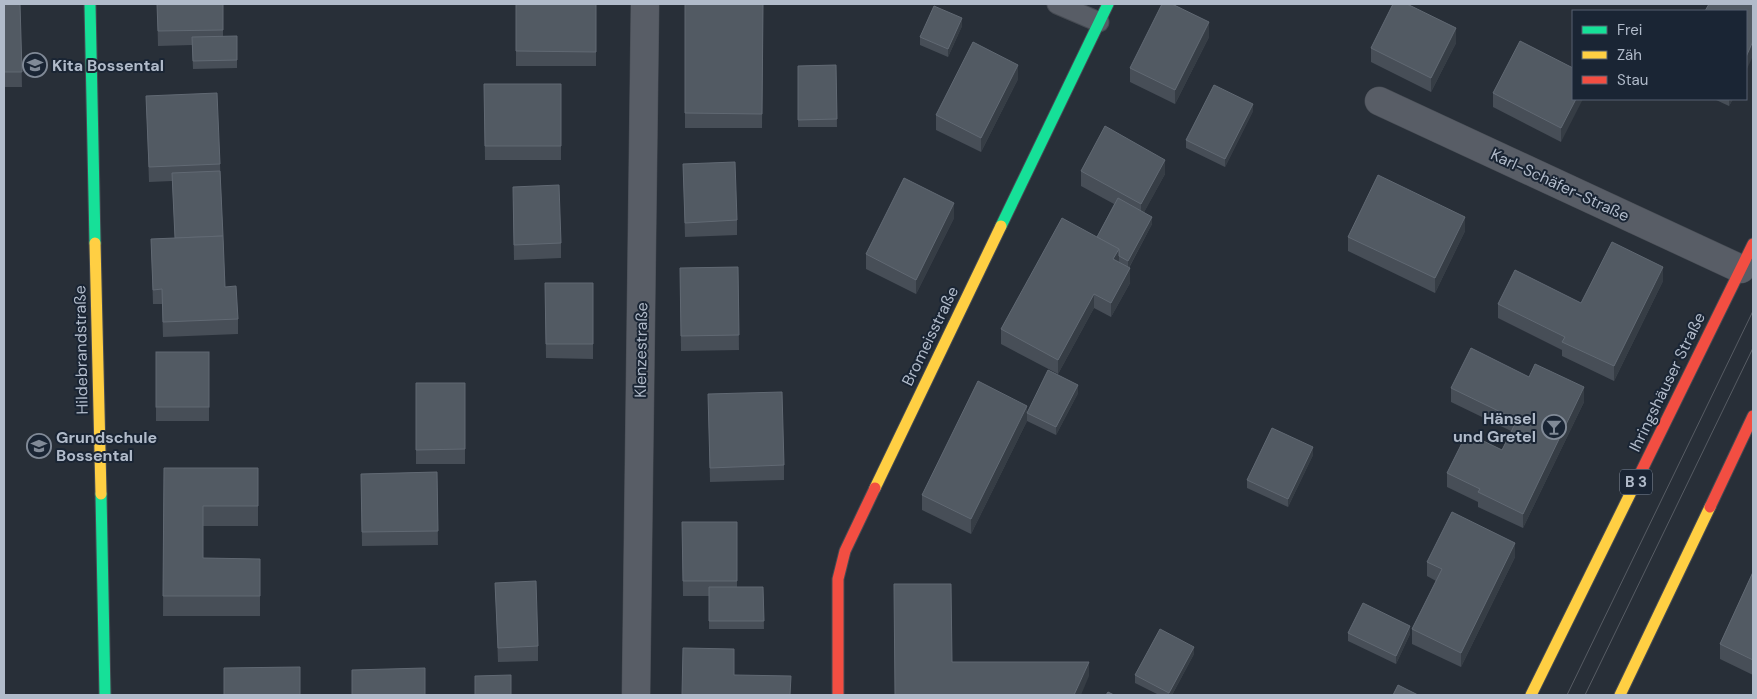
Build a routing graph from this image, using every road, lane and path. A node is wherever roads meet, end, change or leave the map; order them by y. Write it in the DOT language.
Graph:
graph roads {
  1 [pos="90,4"];
  2 [pos="645,4"];
  3 [pos="1057,4"];
  4 [pos="1108,4"];
  5 [pos="1099,22"];
  6 [pos="1379,101"];
  7 [pos="1753,244"];
  8 [pos="1741,269"];
  9 [pos="1753,416"];
  10 [pos="105,695"];
  11 [pos="636,695"];
  12 [pos="838,695"];
  13 [pos="1531,695"];
  14 [pos="1620,695"];
  1 -- 10 [label="street, Hildebrandstraße"];
  2 -- 11 [label="street, Klenzestraße"];
  3 -- 5 [label="lane"];
  4 -- 5 [label="street, Bromeisstraße"];
  5 -- 12 [label="street, Bromeisstraße"];
  6 -- 8 [label="street, Karl-Schäfer-Straße"];
  7 -- 8 [label="street, Ihringshäuser Straße / B 3"];
  8 -- 13 [label="street, Ihringshäuser Straße / B 3"];
  9 -- 14 [label="street"];
}
